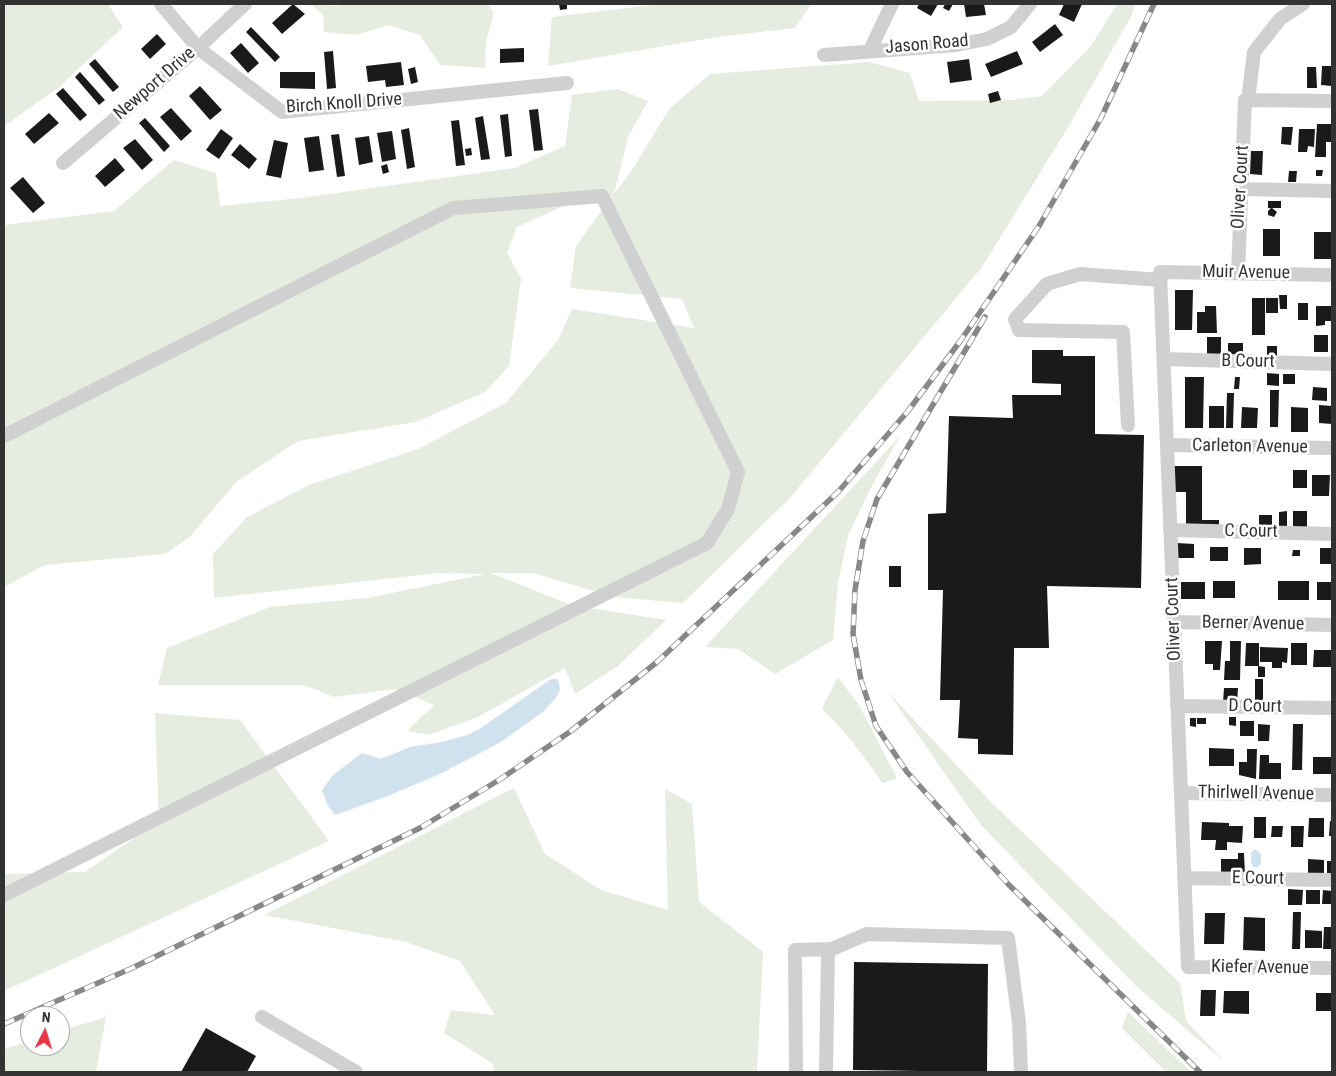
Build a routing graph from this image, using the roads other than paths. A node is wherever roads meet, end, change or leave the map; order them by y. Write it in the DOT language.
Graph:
graph roads {
  1 [pos="161,4"];
  2 [pos="245,4"];
  3 [pos="892,4"];
  4 [pos="1030,4"];
  5 [pos="1303,4"];
  6 [pos="198,48"];
  7 [pos="870,50"];
  8 [pos="824,55"];
  9 [pos="567,83"];
  10 [pos="1247,100"];
  11 [pos="1332,102"];
  12 [pos="63,163"];
  13 [pos="1241,189"];
  14 [pos="1332,191"];
  15 [pos="1238,273"];
  16 [pos="1332,275"];
  17 [pos="1160,276"];
  18 [pos="1164,359"];
  19 [pos="1332,364"];
  20 [pos="1128,425"];
  21 [pos="4,436"];
  22 [pos="1167,445"];
  23 [pos="1332,448"];
  24 [pos="1170,530"];
  25 [pos="1332,534"];
  26 [pos="1174,622"];
  27 [pos="1332,625"];
  28 [pos="1177,706"];
  29 [pos="1332,708"];
  30 [pos="1181,793"];
  31 [pos="1332,795"];
  32 [pos="1184,878"];
  33 [pos="1332,880"];
  34 [pos="4,896"];
  35 [pos="828,949"];
  36 [pos="1188,967"];
  37 [pos="1332,968"];
  38 [pos="262,1017"];
  39 [pos="356,1072"];
  40 [pos="796,1072"];
  41 [pos="826,1072"];
  42 [pos="1021,1072"];
  1 -- 6 [label="street, Birch Knoll Drive"];
  2 -- 6 [label="street, Newport Drive"];
  3 -- 7 [label="street"];
  4 -- 7 [label="street, Jason Road"];
  5 -- 10 [label="street, Oliver Court"];
  6 -- 9 [label="street, Birch Knoll Drive"];
  6 -- 12 [label="street, Newport Drive"];
  7 -- 8 [label="street"];
  10 -- 11 [label="street"];
  10 -- 13 [label="street, Oliver Court"];
  13 -- 14 [label="street"];
  13 -- 15 [label="street, Oliver Court"];
  15 -- 16 [label="street, Muir Avenue"];
  15 -- 17 [label="street, Muir Avenue"];
  17 -- 18 [label="street, Oliver Court"];
  17 -- 20 [label="street, Muir Avenue"];
  18 -- 19 [label="street, B Court"];
  18 -- 22 [label="street, Oliver Court"];
  21 -- 34 [label="street"];
  22 -- 23 [label="street, Carleton Avenue"];
  22 -- 24 [label="street, Oliver Court"];
  24 -- 25 [label="street, C Court"];
  24 -- 26 [label="street, Oliver Court"];
  26 -- 27 [label="street, Berner Avenue"];
  26 -- 28 [label="street, Oliver Court"];
  28 -- 29 [label="street, D Court"];
  28 -- 30 [label="street, Oliver Court"];
  30 -- 31 [label="street, Thirlwell Avenue"];
  30 -- 32 [label="street, Oliver Court"];
  32 -- 33 [label="street, E Court"];
  32 -- 36 [label="street, Oliver Court"];
  35 -- 40 [label="street"];
  35 -- 41 [label="street"];
  35 -- 42 [label="street"];
  36 -- 37 [label="street, Kiefer Avenue"];
  38 -- 39 [label="street"];
}
